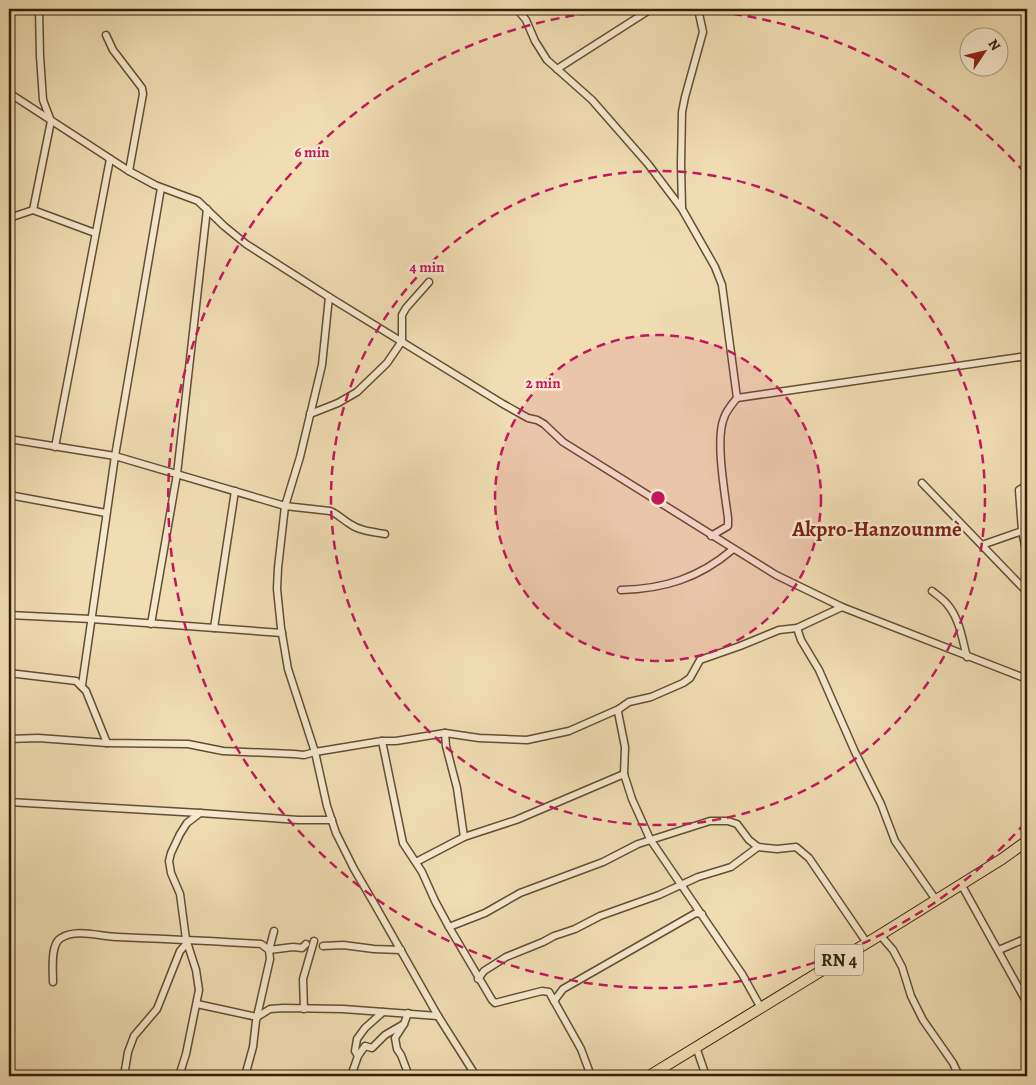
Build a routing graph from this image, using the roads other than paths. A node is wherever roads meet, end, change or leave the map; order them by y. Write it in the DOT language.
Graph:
graph roads {
  1 [pos="39,9"];
  2 [pos="651,9"];
  3 [pos="698,9"];
  4 [pos="520,10"];
  5 [pos="106,34"];
  6 [pos="557,69"];
  7 [pos="11,94"];
  8 [pos="9,110"];
  9 [pos="51,121"];
  10 [pos="110,159"];
  11 [pos="129,171"];
  12 [pos="161,188"];
  13 [pos="207,209"];
  14 [pos="682,209"];
  15 [pos="33,210"];
  16 [pos="9,218"];
  17 [pos="95,233"];
  18 [pos="429,282"];
  19 [pos="329,297"];
  20 [pos="402,341"];
  21 [pos="1027,356"];
  22 [pos="737,398"];
  23 [pos="310,414"];
  24 [pos="9,439"];
  25 [pos="55,446"];
  26 [pos="115,456"];
  27 [pos="177,474"];
  28 [pos="922,483"];
  29 [pos="1027,486"];
  30 [pos="235,491"];
  31 [pos="9,495"];
  32 [pos="285,506"];
  33 [pos="106,513"];
  34 [pos="1022,531"];
  35 [pos="385,534"];
  36 [pos="711,536"];
  37 [pos="982,545"];
  38 [pos="732,550"];
  39 [pos="1027,555"];
  40 [pos="622,590"];
  41 [pos="932,591"];
  42 [pos="1027,592"];
  43 [pos="842,607"];
  44 [pos="9,615"];
  45 [pos="91,619"];
  46 [pos="151,624"];
  47 [pos="214,628"];
  48 [pos="797,628"];
  49 [pos="282,634"];
  50 [pos="967,657"];
  51 [pos="9,673"];
  52 [pos="1027,679"];
  53 [pos="82,685"];
  54 [pos="619,709"];
  55 [pos="444,733"];
  56 [pos="9,739"];
  57 [pos="382,741"];
  58 [pos="106,743"];
  59 [pos="315,752"];
  60 [pos="9,765"];
  61 [pos="624,774"];
  62 [pos="9,802"];
  63 [pos="183,812"];
  64 [pos="200,813"];
  65 [pos="332,820"];
  66 [pos="187,823"];
  67 [pos="464,837"];
  68 [pos="650,839"];
  69 [pos="1027,840"];
  70 [pos="758,847"];
  71 [pos="416,862"];
  72 [pos="682,884"];
  73 [pos="961,884"];
  74 [pos="936,900"];
  75 [pos="699,913"];
  76 [pos="450,927"];
  77 [pos="274,931"];
  78 [pos="880,935"];
  79 [pos="1027,938"];
  80 [pos="186,941"];
  81 [pos="314,941"];
  82 [pos="867,943"];
  83 [pos="306,944"];
  84 [pos="323,946"];
  85 [pos="269,950"];
  86 [pos="401,950"];
  87 [pos="999,950"];
  88 [pos="478,979"];
  89 [pos="53,982"];
  90 [pos="560,992"];
  91 [pos="550,993"];
  92 [pos="261,999"];
  93 [pos="554,1001"];
  94 [pos="1027,1002"];
  95 [pos="197,1004"];
  96 [pos="761,1008"];
  97 [pos="270,1009"];
  98 [pos="304,1009"];
  99 [pos="384,1012"];
  100 [pos="408,1014"];
  101 [pos="438,1016"];
  102 [pos="257,1017"];
  103 [pos="404,1024"];
  104 [pos="696,1047"];
  105 [pos="358,1056"];
  106 [pos="124,1076"];
  107 [pos="179,1076"];
  108 [pos="245,1076"];
  109 [pos="351,1076"];
  110 [pos="409,1076"];
  111 [pos="476,1076"];
  112 [pos="591,1076"];
  113 [pos="649,1076"];
  114 [pos="706,1076"];
  115 [pos="959,1076"];
  1 -- 9 [label="street"];
  2 -- 6 [label="street"];
  3 -- 14 [label="street"];
  4 -- 6 [label="street"];
  5 -- 11 [label="street"];
  6 -- 14 [label="street"];
  7 -- 8 [label="street"];
  7 -- 9 [label="street"];
  9 -- 10 [label="street"];
  9 -- 15 [label="street"];
  10 -- 11 [label="street"];
  10 -- 17 [label="street"];
  11 -- 12 [label="street"];
  12 -- 13 [label="street"];
  12 -- 26 [label="street"];
  13 -- 19 [label="street"];
  13 -- 27 [label="street"];
  14 -- 22 [label="street"];
  15 -- 16 [label="street"];
  15 -- 17 [label="street"];
  17 -- 25 [label="street"];
  18 -- 20 [label="street"];
  19 -- 20 [label="street"];
  19 -- 23 [label="street"];
  20 -- 23 [label="street"];
  20 -- 36 [label="street"];
  21 -- 22 [label="street"];
  22 -- 36 [label="street"];
  23 -- 32 [label="street"];
  24 -- 25 [label="street"];
  25 -- 26 [label="street"];
  26 -- 27 [label="street"];
  26 -- 33 [label="street"];
  27 -- 30 [label="street"];
  27 -- 46 [label="street"];
  28 -- 37 [label="street"];
  29 -- 34 [label="street"];
  30 -- 32 [label="street"];
  30 -- 47 [label="street"];
  31 -- 33 [label="street"];
  32 -- 35 [label="street"];
  32 -- 49 [label="street"];
  33 -- 45 [label="street"];
  34 -- 37 [label="street"];
  34 -- 39 [label="street"];
  36 -- 38 [label="street"];
  37 -- 42 [label="street"];
  38 -- 40 [label="street"];
  38 -- 43 [label="street"];
  41 -- 50 [label="street"];
  43 -- 48 [label="street"];
  43 -- 50 [label="street"];
  44 -- 45 [label="street"];
  45 -- 46 [label="street"];
  45 -- 53 [label="street"];
  46 -- 47 [label="street"];
  47 -- 49 [label="street"];
  48 -- 54 [label="street"];
  48 -- 74 [label="street"];
  49 -- 59 [label="street"];
  50 -- 52 [label="street"];
  51 -- 53 [label="street"];
  53 -- 58 [label="street"];
  54 -- 55 [label="street"];
  54 -- 61 [label="street"];
  55 -- 57 [label="street"];
  55 -- 67 [label="street"];
  56 -- 58 [label="street"];
  57 -- 59 [label="street"];
  57 -- 71 [label="street"];
  58 -- 59 [label="street"];
  59 -- 65 [label="street"];
  60 -- 62 [label="street"];
  61 -- 67 [label="street"];
  61 -- 68 [label="street"];
  62 -- 63 [label="street"];
  63 -- 64 [label="street"];
  63 -- 66 [label="street"];
  64 -- 65 [label="street"];
  64 -- 66 [label="street"];
  65 -- 86 [label="street"];
  66 -- 80 [label="street"];
  67 -- 71 [label="street"];
  68 -- 70 [label="street"];
  68 -- 72 [label="street"];
  68 -- 76 [label="street"];
  69 -- 73 [label="main road, RN 4"];
  70 -- 72 [label="street"];
  70 -- 82 [label="street"];
  71 -- 76 [label="street"];
  72 -- 75 [label="street"];
  72 -- 88 [label="street"];
  73 -- 74 [label="main road, RN 4"];
  73 -- 87 [label="street"];
  74 -- 78 [label="main road, RN 4"];
  75 -- 90 [label="street"];
  75 -- 96 [label="street"];
  76 -- 88 [label="street"];
  77 -- 85 [label="street"];
  78 -- 82 [label="main road, RN 4"];
  78 -- 115 [label="street"];
  79 -- 87 [label="street"];
  80 -- 85 [label="street"];
  80 -- 89 [label="street"];
  80 -- 95 [label="street"];
  80 -- 106 [label="street"];
  81 -- 98 [label="street"];
  82 -- 96 [label="main road, RN 4"];
  83 -- 85 [label="street"];
  84 -- 86 [label="street"];
  85 -- 92 [label="street"];
  86 -- 101 [label="street"];
  87 -- 94 [label="street"];
  88 -- 91 [label="street"];
  90 -- 91 [label="street"];
  90 -- 93 [label="street"];
  91 -- 93 [label="street"];
  92 -- 97 [label="street"];
  92 -- 102 [label="street"];
  93 -- 112 [label="street"];
  95 -- 102 [label="street"];
  95 -- 107 [label="street"];
  96 -- 104 [label="main road, RN 4"];
  97 -- 98 [label="street"];
  97 -- 102 [label="street"];
  98 -- 99 [label="street"];
  99 -- 100 [label="street"];
  99 -- 105 [label="street"];
  100 -- 101 [label="street"];
  100 -- 103 [label="street"];
  101 -- 111 [label="street"];
  102 -- 108 [label="street"];
  103 -- 105 [label="street"];
  103 -- 110 [label="street"];
  104 -- 113 [label="main road, RN 4"];
  104 -- 114 [label="street"];
  105 -- 109 [label="street"];
}
